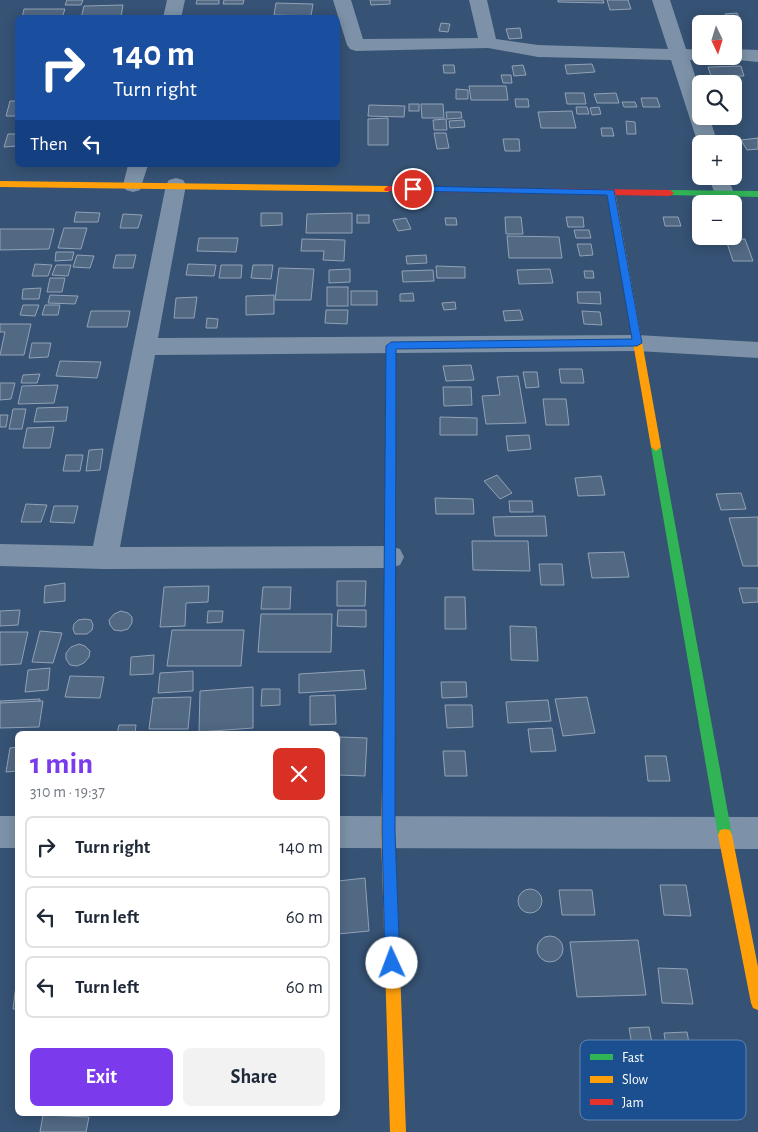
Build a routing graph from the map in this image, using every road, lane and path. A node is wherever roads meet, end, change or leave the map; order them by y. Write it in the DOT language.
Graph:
graph roads {
  1 [pos="176,0"];
  2 [pos="342,0"];
  3 [pos="478,0"];
  4 [pos="661,0"];
  5 [pos="173,15"];
  6 [pos="488,43"];
  7 [pos="679,55"];
  8 [pos="692,55"];
  9 [pos="742,56"];
  10 [pos="758,56"];
  11 [pos="705,135"];
  12 [pos="135,175"];
  13 [pos="0,184"];
  14 [pos="176,185"];
  15 [pos="721,185"];
  16 [pos="611,192"];
  17 [pos="758,194"];
  18 [pos="637,343"];
  19 [pos="391,346"];
  20 [pos="145,347"];
  21 [pos="758,350"];
  22 [pos="0,555"];
  23 [pos="390,556"];
  24 [pos="104,558"];
  25 [pos="0,832"];
  26 [pos="15,832"];
  27 [pos="340,832"];
  28 [pos="388,832"];
  29 [pos="724,832"];
  30 [pos="758,833"];
  31 [pos="758,1003"];
  32 [pos="398,1132"];
  1 -- 5 [label="street"];
  2 -- 6 [label="street"];
  3 -- 6 [label="street"];
  4 -- 7 [label="street"];
  6 -- 7 [label="street"];
  7 -- 8 [label="street"];
  7 -- 11 [label="street"];
  9 -- 10 [label="street"];
  12 -- 13 [label="street"];
  12 -- 14 [label="street"];
  14 -- 16 [label="street"];
  14 -- 20 [label="street"];
  15 -- 16 [label="street"];
  15 -- 17 [label="street"];
  16 -- 18 [label="street"];
  18 -- 19 [label="street"];
  18 -- 21 [label="street"];
  18 -- 29 [label="street"];
  19 -- 20 [label="street"];
  19 -- 23 [label="street"];
  20 -- 24 [label="street"];
  22 -- 24 [label="street"];
  23 -- 24 [label="street"];
  23 -- 28 [label="street"];
  25 -- 26 [label="street"];
  27 -- 28 [label="street"];
  28 -- 29 [label="street"];
  28 -- 32 [label="street"];
  29 -- 30 [label="street"];
  29 -- 31 [label="street"];
}
